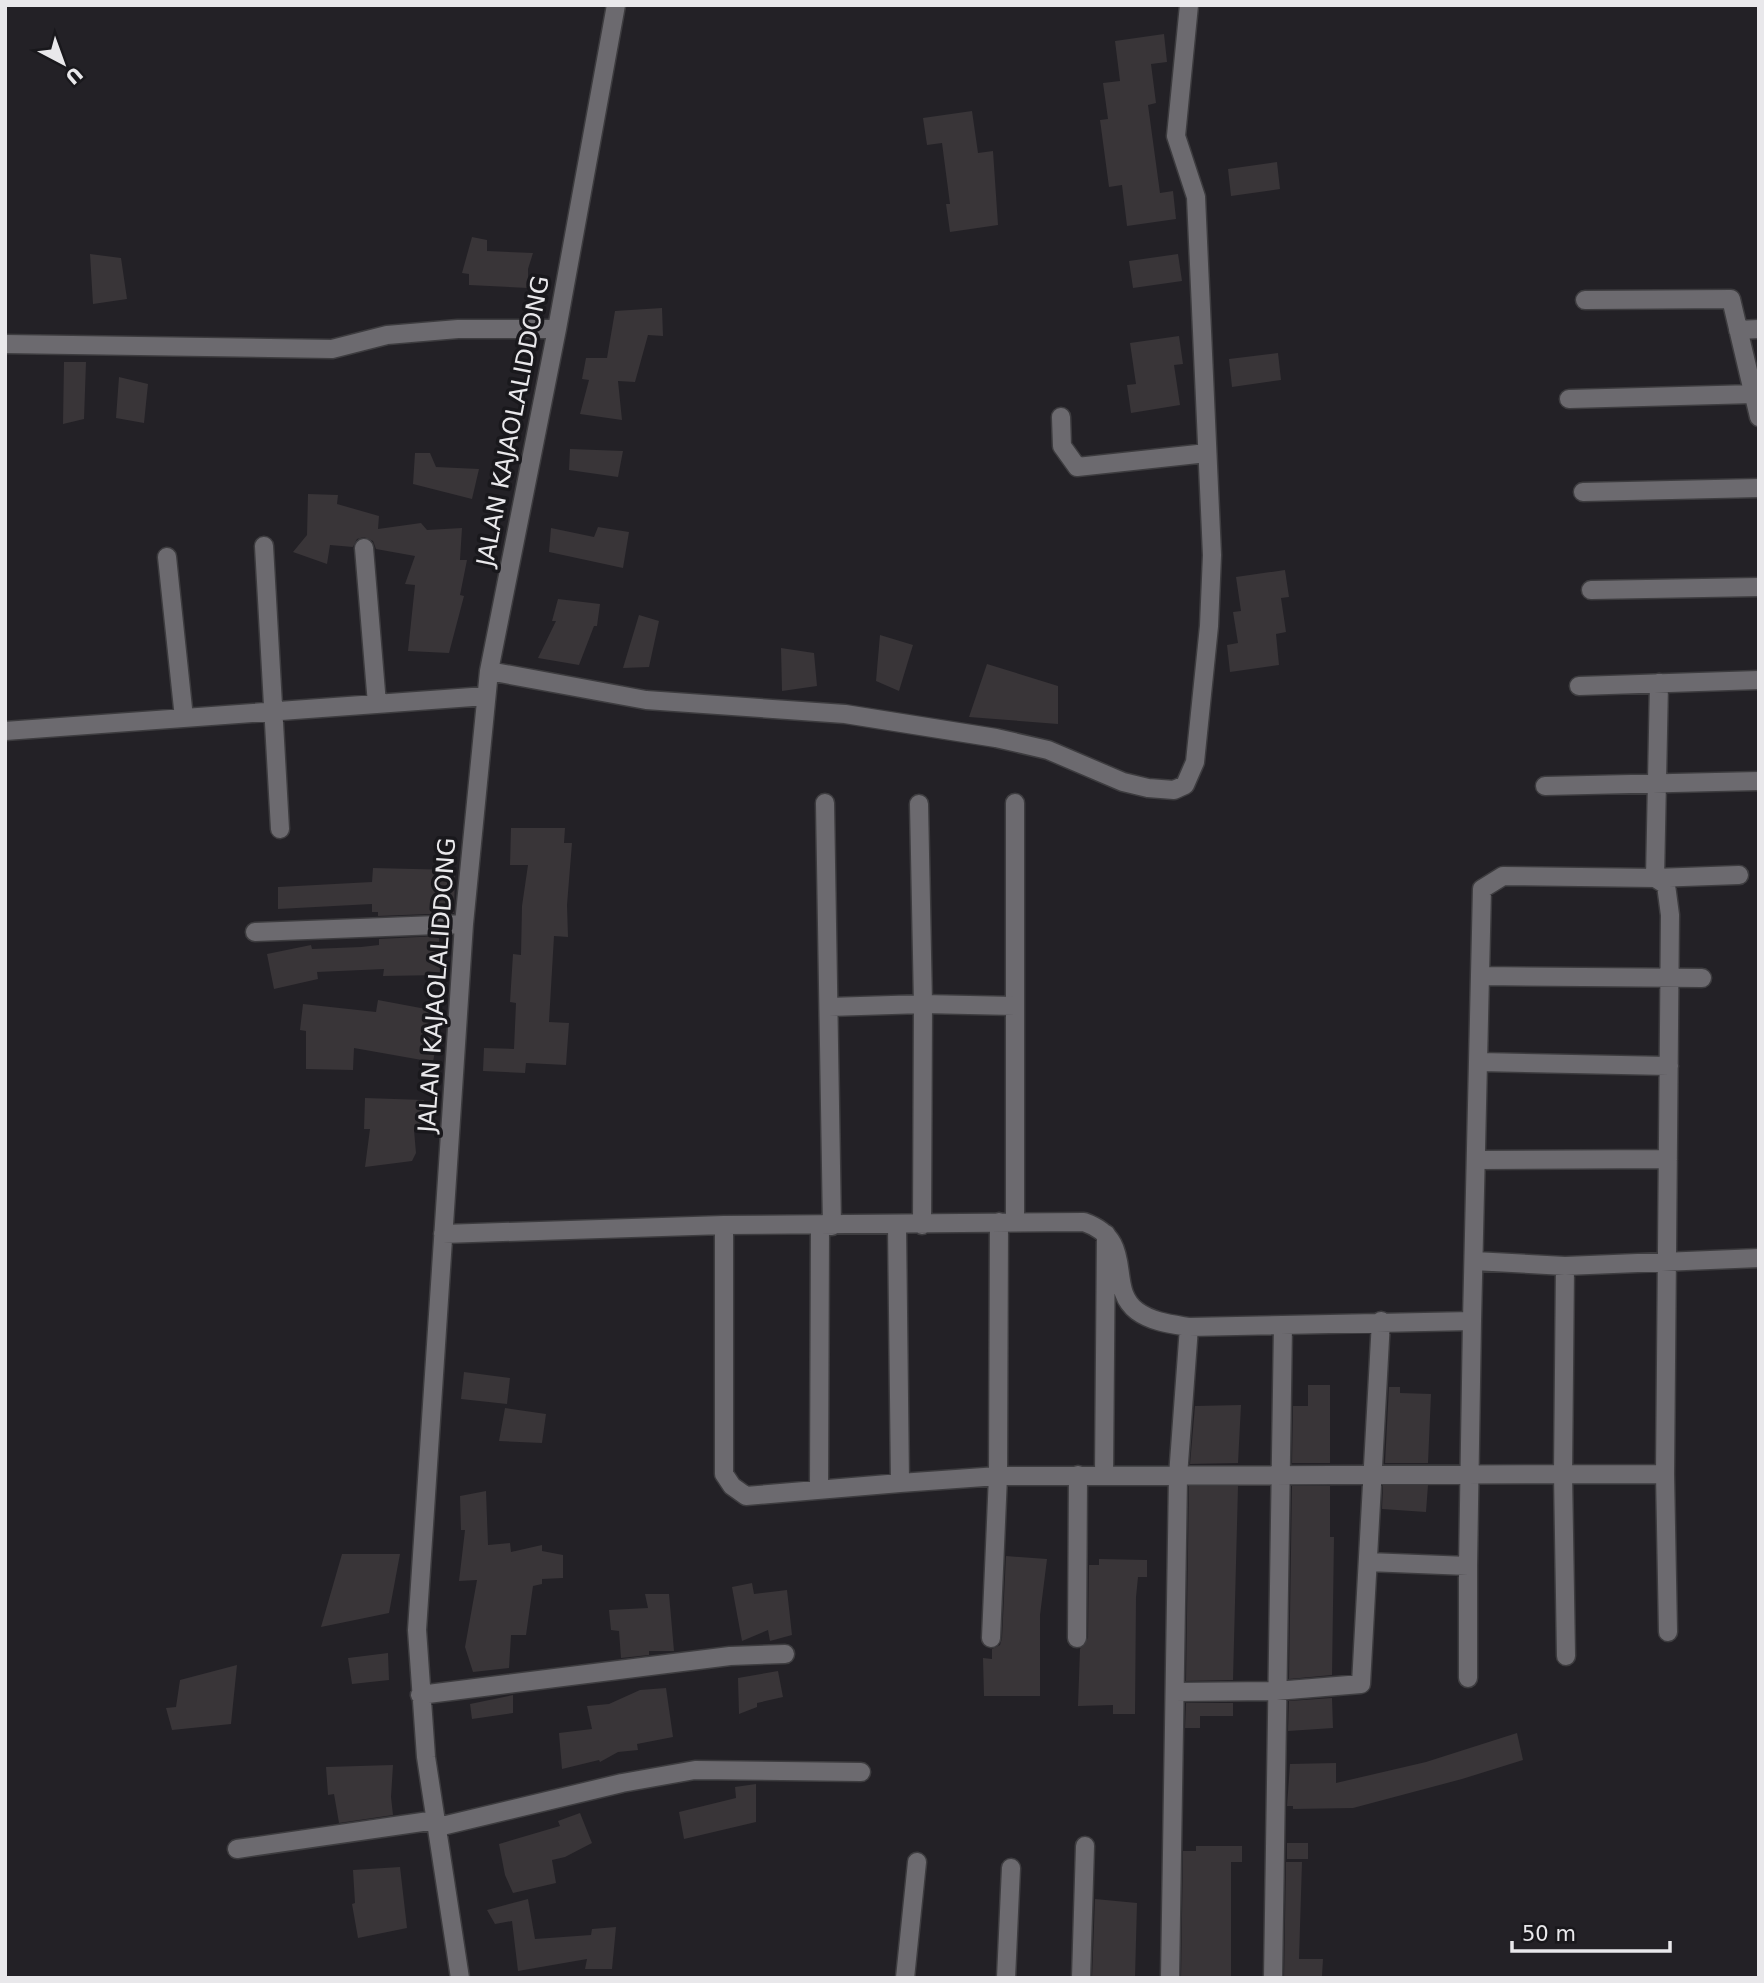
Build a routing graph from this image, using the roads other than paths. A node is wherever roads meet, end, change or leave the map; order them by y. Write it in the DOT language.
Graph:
graph roads {
  1 [pos="616,5"];
  2 [pos="1189,5"];
  3 [pos="1585,300"];
  4 [pos="557,329"];
  5 [pos="1759,329"];
  6 [pos="1738,330"];
  7 [pos="5,344"];
  8 [pos="1754,394"];
  9 [pos="1569,399"];
  10 [pos="1061,417"];
  11 [pos="1759,417"];
  12 [pos="1207,453"];
  13 [pos="1759,488"];
  14 [pos="1583,492"];
  15 [pos="264,546"];
  16 [pos="364,548"];
  17 [pos="167,557"];
  18 [pos="1759,587"];
  19 [pos="1591,590"];
  20 [pos="489,671"];
  21 [pos="1759,680"];
  22 [pos="1659,683"];
  23 [pos="1579,686"];
  24 [pos="486,696"];
  25 [pos="377,704"];
  26 [pos="275,711"];
  27 [pos="184,718"];
  28 [pos="5,731"];
  29 [pos="1759,781"];
  30 [pos="1657,784"];
  31 [pos="1545,786"];
  32 [pos="825,803"];
  33 [pos="1015,803"];
  34 [pos="919,804"];
  35 [pos="279,829"];
  36 [pos="1739,874"];
  37 [pos="1656,878"];
  38 [pos="464,924"];
  39 [pos="255,932"];
  40 [pos="1481,976"];
  41 [pos="1670,977"];
  42 [pos="1702,978"];
  43 [pos="923,1004"];
  44 [pos="1015,1006"];
  45 [pos="829,1007"];
  46 [pos="1480,1062"];
  47 [pos="1669,1066"];
  48 [pos="1668,1159"];
  49 [pos="1477,1160"];
  50 [pos="1007,1222"];
  51 [pos="724,1225"];
  52 [pos="922,1225"];
  53 [pos="826,1226"];
  54 [pos="897,1226"];
  55 [pos="443,1234"];
  56 [pos="1107,1234"];
  57 [pos="1759,1258"];
  58 [pos="1474,1261"];
  59 [pos="1667,1262"];
  60 [pos="1565,1266"];
  61 [pos="1381,1321"];
  62 [pos="1472,1321"];
  63 [pos="1283,1325"];
  64 [pos="1189,1328"];
  65 [pos="1282,1472"];
  66 [pos="1372,1473"];
  67 [pos="1470,1473"];
  68 [pos="1563,1474"];
  69 [pos="1665,1474"];
  70 [pos="1078,1475"];
  71 [pos="1104,1475"];
  72 [pos="998,1476"];
  73 [pos="1178,1476"];
  74 [pos="900,1483"];
  75 [pos="818,1490"];
  76 [pos="1368,1562"];
  77 [pos="1468,1566"];
  78 [pos="1668,1632"];
  79 [pos="992,1638"];
  80 [pos="1077,1638"];
  81 [pos="785,1654"];
  82 [pos="1566,1656"];
  83 [pos="1468,1678"];
  84 [pos="1276,1691"];
  85 [pos="1175,1692"];
  86 [pos="420,1695"];
  87 [pos="861,1772"];
  88 [pos="437,1824"];
  89 [pos="1085,1846"];
  90 [pos="237,1849"];
  91 [pos="917,1861"];
  92 [pos="1011,1868"];
  93 [pos="460,1978"];
  94 [pos="905,1978"];
  95 [pos="1006,1978"];
  96 [pos="1081,1978"];
  97 [pos="1170,1978"];
  98 [pos="1273,1978"];
  1 -- 4 [label="street, JALAN KAJAOLALIDDONG"];
  2 -- 12 [label="street"];
  3 -- 6 [label="street"];
  4 -- 7 [label="street"];
  4 -- 20 [label="street, JALAN KAJAOLALIDDONG"];
  5 -- 6 [label="street"];
  6 -- 8 [label="street"];
  8 -- 9 [label="street"];
  8 -- 11 [label="street"];
  10 -- 12 [label="street"];
  12 -- 20 [label="street"];
  13 -- 14 [label="street"];
  15 -- 26 [label="street"];
  16 -- 25 [label="street"];
  17 -- 27 [label="street"];
  18 -- 19 [label="street"];
  20 -- 24 [label="street, JALAN KAJAOLALIDDONG"];
  21 -- 22 [label="street"];
  22 -- 23 [label="street"];
  22 -- 30 [label="street"];
  24 -- 25 [label="street"];
  24 -- 38 [label="street, JALAN KAJAOLALIDDONG"];
  25 -- 26 [label="street"];
  26 -- 27 [label="street"];
  26 -- 35 [label="street"];
  27 -- 28 [label="street"];
  29 -- 30 [label="street"];
  30 -- 31 [label="street"];
  30 -- 37 [label="street"];
  32 -- 45 [label="street"];
  33 -- 44 [label="street"];
  34 -- 43 [label="street"];
  36 -- 37 [label="street"];
  37 -- 40 [label="street"];
  37 -- 41 [label="street"];
  38 -- 39 [label="street"];
  38 -- 55 [label="street, JALAN KAJAOLALIDDONG"];
  40 -- 41 [label="street"];
  40 -- 46 [label="street"];
  41 -- 42 [label="street"];
  41 -- 47 [label="street"];
  43 -- 44 [label="street"];
  43 -- 45 [label="street"];
  43 -- 52 [label="street"];
  44 -- 50 [label="street"];
  45 -- 53 [label="street"];
  46 -- 47 [label="street"];
  46 -- 49 [label="street"];
  47 -- 48 [label="street"];
  48 -- 49 [label="street"];
  48 -- 59 [label="street"];
  49 -- 58 [label="street"];
  50 -- 52 [label="street"];
  50 -- 56 [label="street"];
  50 -- 72 [label="street"];
  51 -- 53 [label="street"];
  51 -- 55 [label="street"];
  51 -- 75 [label="street"];
  52 -- 54 [label="street"];
  53 -- 54 [label="street"];
  53 -- 75 [label="street"];
  54 -- 74 [label="street"];
  55 -- 86 [label="street, JALAN KAJAOLALIDDONG"];
  56 -- 64 [label="street"];
  56 -- 71 [label="street"];
  57 -- 59 [label="street"];
  58 -- 60 [label="street"];
  58 -- 62 [label="street"];
  59 -- 60 [label="street"];
  59 -- 69 [label="street"];
  60 -- 68 [label="street"];
  61 -- 62 [label="street"];
  61 -- 63 [label="street"];
  61 -- 66 [label="street"];
  62 -- 67 [label="street"];
  63 -- 64 [label="street"];
  63 -- 65 [label="street"];
  64 -- 73 [label="street"];
  65 -- 66 [label="street"];
  65 -- 73 [label="street"];
  65 -- 84 [label="street"];
  66 -- 67 [label="street"];
  66 -- 76 [label="street"];
  67 -- 68 [label="street"];
  67 -- 77 [label="street"];
  68 -- 69 [label="street"];
  68 -- 82 [label="street"];
  69 -- 78 [label="street"];
  70 -- 71 [label="street"];
  70 -- 72 [label="street"];
  70 -- 80 [label="street"];
  71 -- 73 [label="street"];
  72 -- 74 [label="street"];
  72 -- 79 [label="street"];
  73 -- 85 [label="street"];
  74 -- 75 [label="street"];
  76 -- 77 [label="street"];
  76 -- 84 [label="street"];
  77 -- 83 [label="street"];
  81 -- 86 [label="street"];
  84 -- 85 [label="street"];
  84 -- 98 [label="street"];
  85 -- 97 [label="street"];
  86 -- 88 [label="street, JALAN KAJAOLALIDDONG"];
  87 -- 88 [label="street"];
  88 -- 90 [label="street"];
  88 -- 93 [label="street, JALAN KAJAOLALIDDONG"];
  89 -- 96 [label="street"];
  91 -- 94 [label="street"];
  92 -- 95 [label="street"];
}
